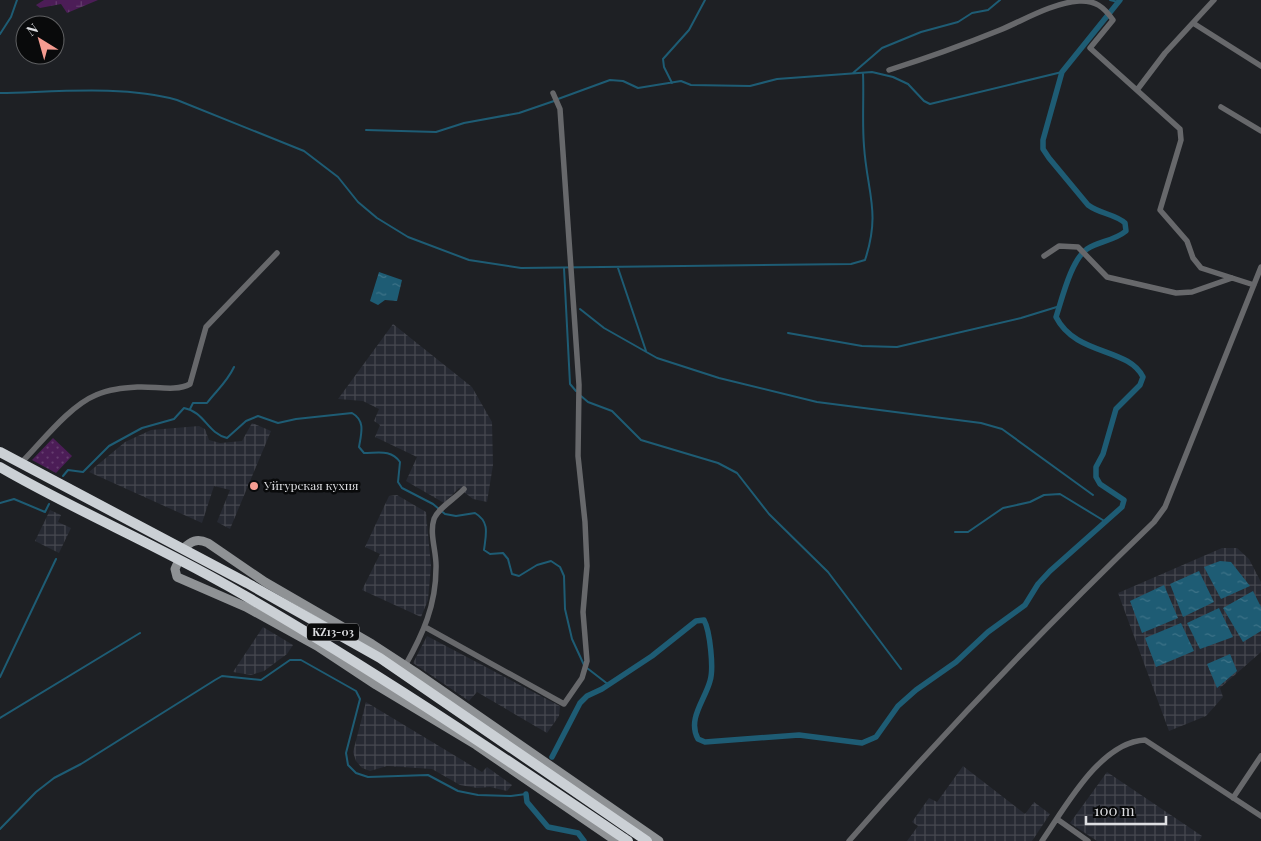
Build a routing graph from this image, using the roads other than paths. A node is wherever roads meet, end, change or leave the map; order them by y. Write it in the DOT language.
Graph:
graph roads {
  1 [pos="1214,0"];
  2 [pos="1192,23"];
  3 [pos="1261,66"];
  4 [pos="889,70"];
  5 [pos="1137,90"];
  6 [pos="553,93"];
  7 [pos="1221,108"];
  8 [pos="1261,131"];
  9 [pos="277,253"];
  10 [pos="1044,256"];
  11 [pos="1261,267"];
  12 [pos="1232,278"];
  13 [pos="1254,285"];
  14 [pos="0,452"];
  15 [pos="20,464"];
  16 [pos="3,469"];
  17 [pos="464,489"];
  18 [pos="183,549"];
  19 [pos="179,560"];
  20 [pos="425,627"];
  21 [pos="403,670"];
  22 [pos="378,681"];
  23 [pos="392,685"];
  24 [pos="1261,756"];
  25 [pos="1233,798"];
  26 [pos="1261,816"];
  27 [pos="1057,819"];
  28 [pos="616,841"];
  29 [pos="628,841"];
  30 [pos="647,841"];
  31 [pos="659,841"];
  32 [pos="850,841"];
  33 [pos="1042,841"];
  34 [pos="1088,841"];
  1 -- 2 [label="street"];
  2 -- 3 [label="street"];
  2 -- 5 [label="street"];
  4 -- 5 [label="street"];
  5 -- 12 [label="street"];
  6 -- 20 [label="street"];
  7 -- 8 [label="street"];
  9 -- 15 [label="street"];
  10 -- 12 [label="street"];
  11 -- 13 [label="street"];
  12 -- 13 [label="street"];
  13 -- 32 [label="street"];
  14 -- 15 [label="highway, KZ13-03"];
  15 -- 18 [label="highway, KZ13-03"];
  16 -- 19 [label="highway, KZ13-03"];
  17 -- 20 [label="street"];
  18 -- 21 [label="highway, KZ13-03"];
  18 -- 21 [label="street"];
  19 -- 22 [label="highway, KZ13-03"];
  19 -- 22 [label="street"];
  20 -- 21 [label="street"];
  21 -- 23 [label="street"];
  21 -- 30 [label="highway, KZ13-03"];
  21 -- 31 [label="street"];
  22 -- 23 [label="highway, KZ13-03"];
  22 -- 28 [label="street"];
  23 -- 29 [label="highway, KZ13-03"];
  24 -- 25 [label="street"];
  25 -- 26 [label="street"];
  25 -- 27 [label="street"];
  27 -- 33 [label="street"];
  27 -- 34 [label="street"];
}
